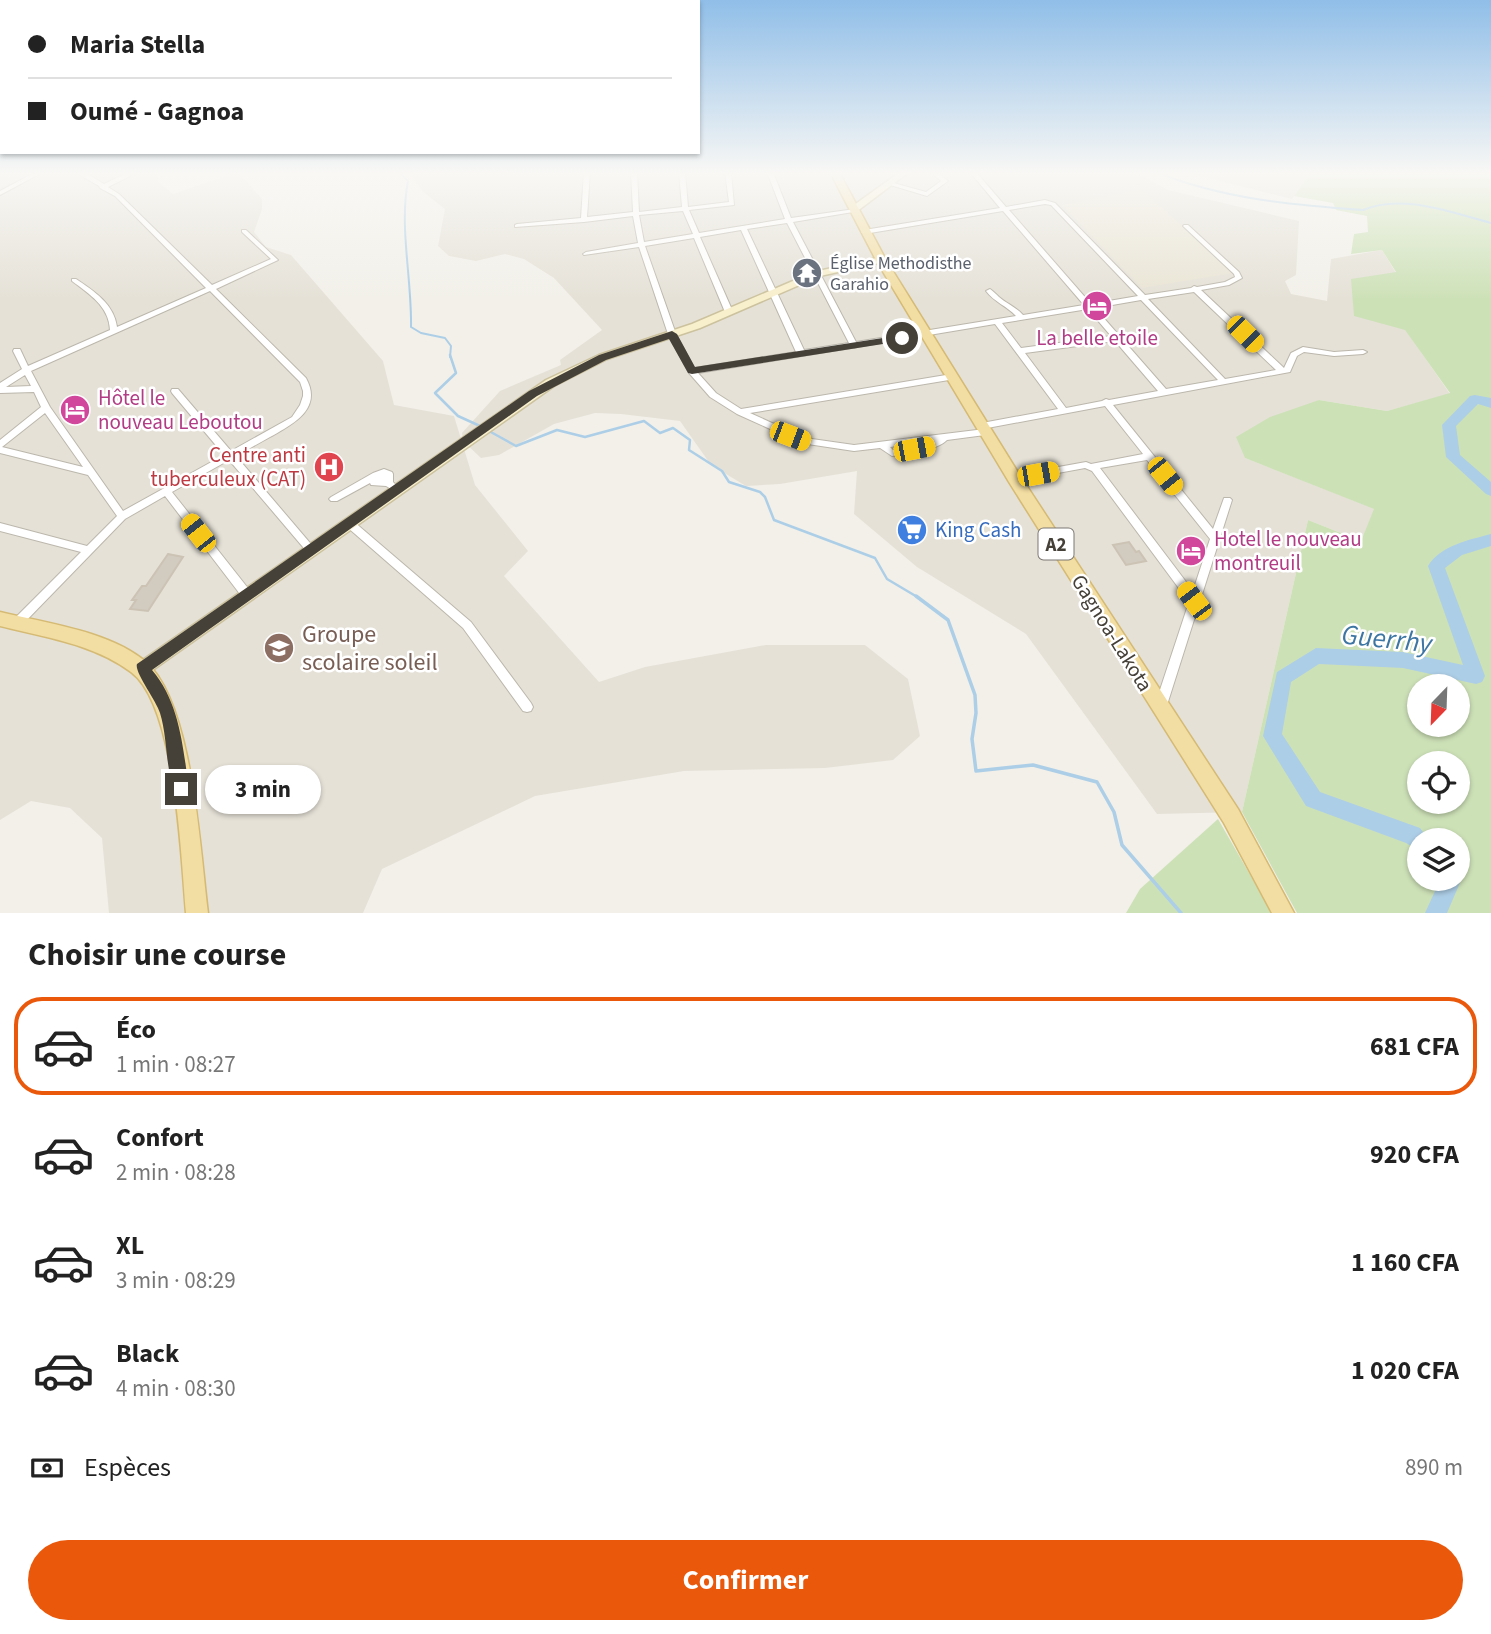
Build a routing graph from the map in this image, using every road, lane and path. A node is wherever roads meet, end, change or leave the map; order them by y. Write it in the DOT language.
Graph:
graph roads {
  1 [pos="636,214"];
  2 [pos="137,215"];
  3 [pos="584,215"];
  4 [pos="631,215"];
  5 [pos="687,215"];
  6 [pos="787,215"];
  7 [pos="820,215"];
  8 [pos="856,215"];
  9 [pos="972,215"];
  10 [pos="1011,215"];
  11 [pos="1063,215"];
  12 [pos="584,220"];
  13 [pos="789,220"];
  14 [pos="517,226"];
  15 [pos="1186,226"];
  16 [pos="743,228"];
  17 [pos="244,231"];
  18 [pos="864,232"];
  19 [pos="695,237"];
  20 [pos="642,247"];
  21 [pos="586,254"];
  22 [pos="881,260"];
  23 [pos="817,274"];
  24 [pos="74,279"];
  25 [pos="210,288"];
  26 [pos="1194,288"];
  27 [pos="990,291"];
  28 [pos="774,292"];
  29 [pos="1143,297"];
  30 [pos="1089,306"];
  31 [pos="729,312"];
  32 [pos="1021,317"];
  33 [pos="997,321"];
  34 [pos="114,331"];
  35 [pos="672,334"];
  36 [pos="927,334"];
  37 [pos="1117,338"];
  38 [pos="854,346"];
  39 [pos="18,351"];
  40 [pos="1020,351"];
  41 [pos="1363,352"];
  42 [pos="801,353"];
  43 [pos="28,369"];
  44 [pos="692,371"];
  45 [pos="1282,372"];
  46 [pos="952,377"];
  47 [pos="1223,381"];
  48 [pos="0,389"];
  49 [pos="36,389"];
  50 [pos="175,391"];
  51 [pos="1164,392"];
  52 [pos="1106,402"];
  53 [pos="46,408"];
  54 [pos="1064,411"];
  55 [pos="740,412"];
  56 [pos="983,429"];
  57 [pos="0,448"];
  58 [pos="230,455"];
  59 [pos="1149,456"];
  60 [pos="1090,467"];
  61 [pos="93,473"];
  62 [pos="1014,478"];
  63 [pos="392,486"];
  64 [pos="166,491"];
  65 [pos="334,499"];
  66 [pos="1227,500"];
  67 [pos="122,516"];
  68 [pos="350,524"];
  69 [pos="0,527"];
  70 [pos="1214,537"];
  71 [pos="89,550"];
  72 [pos="312,550"];
  73 [pos="247,595"];
  74 [pos="1194,601"];
  75 [pos="8,621"];
  76 [pos="142,669"];
  77 [pos="527,707"];
  78 [pos="1160,708"];
  79 [pos="197,913"];
  80 [pos="1283,913"];
  1 -- 20 [label="street"];
  2 -- 25 [label="street"];
  3 -- 12 [label="street"];
  4 -- 12 [label="street"];
  5 -- 19 [label="street"];
  6 -- 13 [label="street"];
  7 -- 13 [label="street"];
  8 -- 18 [label="main road, Gagnoa-Lakota / A2"];
  9 -- 18 [label="street"];
  10 -- 30 [label="street"];
  11 -- 29 [label="street"];
  12 -- 14 [label="street"];
  13 -- 16 [label="street"];
  13 -- 23 [label="street"];
  15 -- 26 [label="street"];
  16 -- 19 [label="street"];
  16 -- 28 [label="street"];
  17 -- 25 [label="street"];
  18 -- 22 [label="main road, Gagnoa-Lakota / A2"];
  19 -- 20 [label="street"];
  19 -- 31 [label="street"];
  20 -- 21 [label="street"];
  20 -- 35 [label="street"];
  22 -- 23 [label="street"];
  22 -- 36 [label="main road, Gagnoa-Lakota / A2"];
  23 -- 28 [label="street"];
  23 -- 38 [label="street"];
  24 -- 34 [label="street"];
  25 -- 34 [label="street"];
  25 -- 58 [label="street"];
  26 -- 29 [label="street"];
  26 -- 45 [label="street"];
  27 -- 32 [label="street"];
  28 -- 31 [label="street"];
  28 -- 42 [label="street"];
  29 -- 30 [label="street"];
  29 -- 47 [label="street"];
  30 -- 32 [label="street"];
  30 -- 37 [label="street"];
  31 -- 35 [label="street"];
  32 -- 33 [label="street"];
  33 -- 36 [label="street"];
  33 -- 40 [label="street"];
  34 -- 43 [label="street"];
  35 -- 44 [label="street"];
  35 -- 63 [label="street"];
  36 -- 38 [label="street"];
  36 -- 46 [label="main road, Gagnoa-Lakota / A2"];
  37 -- 40 [label="street"];
  37 -- 51 [label="street"];
  38 -- 42 [label="street"];
  39 -- 43 [label="street"];
  40 -- 54 [label="street"];
  41 -- 45 [label="street"];
  42 -- 44 [label="street"];
  43 -- 48 [label="street"];
  43 -- 49 [label="street"];
  44 -- 55 [label="street"];
  45 -- 47 [label="street"];
  46 -- 55 [label="street"];
  46 -- 56 [label="main road, Gagnoa-Lakota / A2"];
  47 -- 51 [label="street"];
  48 -- 49 [label="street"];
  49 -- 53 [label="street"];
  50 -- 58 [label="street"];
  51 -- 52 [label="street"];
  52 -- 54 [label="street"];
  52 -- 59 [label="street"];
  53 -- 57 [label="street"];
  53 -- 61 [label="street"];
  54 -- 56 [label="street"];
  55 -- 56 [label="street"];
  56 -- 62 [label="main road, Gagnoa-Lakota / A2"];
  57 -- 61 [label="street"];
  58 -- 64 [label="street"];
  58 -- 72 [label="street"];
  59 -- 60 [label="street"];
  59 -- 70 [label="street"];
  60 -- 62 [label="street"];
  60 -- 74 [label="street"];
  61 -- 67 [label="street"];
  62 -- 78 [label="main road, Gagnoa-Lakota / A2"];
  63 -- 65 [label="street"];
  63 -- 68 [label="street"];
  64 -- 67 [label="street"];
  64 -- 73 [label="street"];
  66 -- 70 [label="street"];
  67 -- 71 [label="street"];
  68 -- 72 [label="street"];
  68 -- 77 [label="street"];
  69 -- 71 [label="street"];
  70 -- 74 [label="street"];
  71 -- 75 [label="street"];
  72 -- 73 [label="street"];
  73 -- 76 [label="street"];
  74 -- 78 [label="street"];
  75 -- 76 [label="main road"];
  76 -- 79 [label="main road"];
  78 -- 80 [label="main road, Gagnoa-Lakota / A2"];
}
